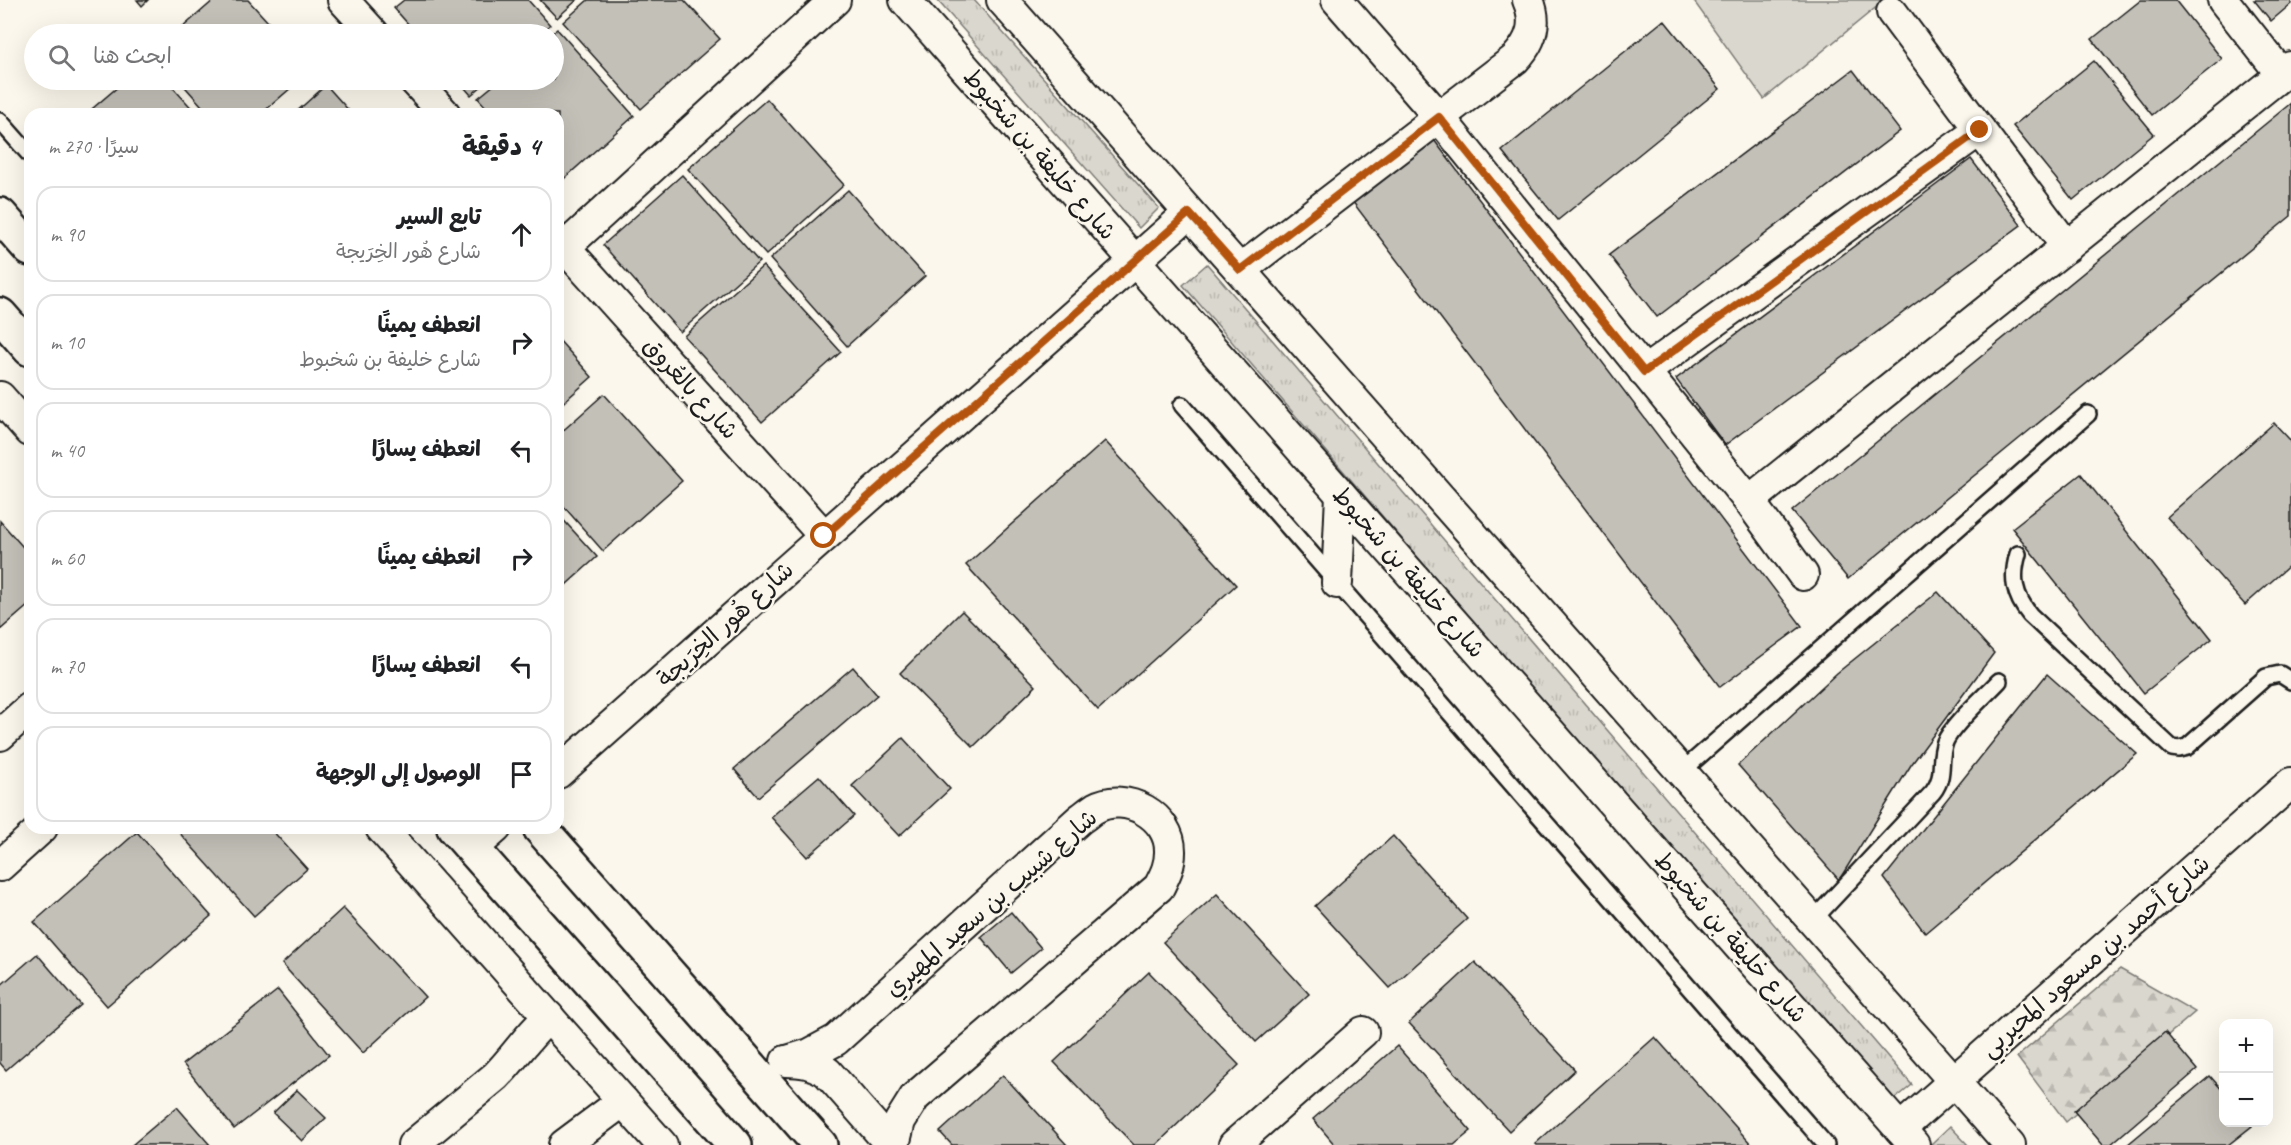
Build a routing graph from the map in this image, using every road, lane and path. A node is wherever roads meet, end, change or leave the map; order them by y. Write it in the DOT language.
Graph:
graph roads {
  1 [pos="343,0"];
  2 [pos="835,0"];
  3 [pos="905,0"];
  4 [pos="1002,0"];
  5 [pos="1337,0"];
  6 [pos="1528,0"];
  7 [pos="2223,0"];
  8 [pos="1892,12"];
  9 [pos="365,24"];
  10 [pos="2286,71"];
  11 [pos="423,90"];
  12 [pos="440,108"];
  13 [pos="1439,117"];
  14 [pos="0,121"];
  15 [pos="1980,130"];
  16 [pos="24,148"];
  17 [pos="1189,213"];
  18 [pos="0,215"];
  19 [pos="564,240"];
  20 [pos="24,242"];
  21 [pos="564,246"];
  22 [pos="2067,247"];
  23 [pos="1135,261"];
  24 [pos="1240,270"];
  25 [pos="0,315"];
  26 [pos="24,342"];
  27 [pos="1644,372"];
  28 [pos="0,397"];
  29 [pos="1182,405"];
  30 [pos="2088,414"];
  31 [pos="24,424"];
  32 [pos="1341,495"];
  33 [pos="1749,501"];
  34 [pos="824,536"];
  35 [pos="2018,554"];
  36 [pos="1803,575"];
  37 [pos="1337,584"];
  38 [pos="1999,681"];
  39 [pos="2291,681"];
  40 [pos="24,713"];
  41 [pos="0,735"];
  42 [pos="564,768"];
  43 [pos="1682,772"];
  44 [pos="2291,783"];
  45 [pos="35,834"];
  46 [pos="386,834"];
  47 [pos="545,834"];
  48 [pos="474,835"];
  49 [pos="0,866"];
  50 [pos="1812,921"];
  51 [pos="549,1017"];
  52 [pos="1363,1032"];
  53 [pos="787,1061"];
  54 [pos="749,1064"];
  55 [pos="1954,1081"];
  56 [pos="623,1101"];
  57 [pos="1907,1137"];
  58 [pos="413,1145"];
  59 [pos="564,1145"];
  60 [pos="662,1145"];
  61 [pos="735,1145"];
  62 [pos="820,1145"];
  63 [pos="892,1145"];
  64 [pos="1234,1145"];
  65 [pos="1826,1145"];
  66 [pos="2010,1145"];
  1 -- 9 [label="street"];
  2 -- 19 [label="street"];
  3 -- 23 [label="street, شارع خليفة بن شخبوط"];
  4 -- 17 [label="street"];
  5 -- 13 [label="street"];
  6 -- 13 [label="street"];
  7 -- 10 [label="street"];
  8 -- 15 [label="street"];
  10 -- 22 [label="street"];
  11 -- 12 [label="street"];
  13 -- 24 [label="street"];
  13 -- 27 [label="street"];
  14 -- 16 [label="lane"];
  15 -- 22 [label="street"];
  15 -- 27 [label="street"];
  17 -- 23 [label="street, شارع هُور الخِرَيجة"];
  17 -- 24 [label="street"];
  18 -- 20 [label="street"];
  21 -- 34 [label="street, شارع بالعُروق"];
  22 -- 33 [label="street"];
  23 -- 32 [label="street, شارع خليفة بن شخبوط"];
  23 -- 34 [label="street, شارع هُور الخِرَيجة"];
  24 -- 43 [label="street"];
  25 -- 26 [label="street"];
  27 -- 33 [label="street"];
  28 -- 31 [label="street"];
  29 -- 37 [label="lane"];
  30 -- 43 [label="lane"];
  32 -- 37 [label="street"];
  32 -- 57 [label="street, شارع خليفة بن شخبوط"];
  33 -- 36 [label="street"];
  34 -- 42 [label="street, شارع هُور الخِرَيجة"];
  35 -- 39 [label="lane"];
  37 -- 65 [label="lane"];
  38 -- 50 [label="lane"];
  40 -- 41 [label="street"];
  43 -- 50 [label="street"];
  44 -- 55 [label="street, شارع أحمد بن مسعود المحيربي"];
  45 -- 49 [label="street"];
  46 -- 51 [label="street"];
  47 -- 54 [label="street"];
  48 -- 61 [label="street"];
  50 -- 55 [label="street"];
  51 -- 56 [label="street"];
  51 -- 58 [label="street"];
  52 -- 64 [label="street"];
  53 -- 54 [label="street"];
  53 -- 63 [label="street"];
  53 -- 63 [label="street, شارع شبيب بن سعيد المهيري"];
  54 -- 62 [label="street"];
  55 -- 57 [label="street, شارع أحمد بن مسعود المحيربي"];
  55 -- 66 [label="street"];
  56 -- 59 [label="street"];
  56 -- 60 [label="street"];
}
